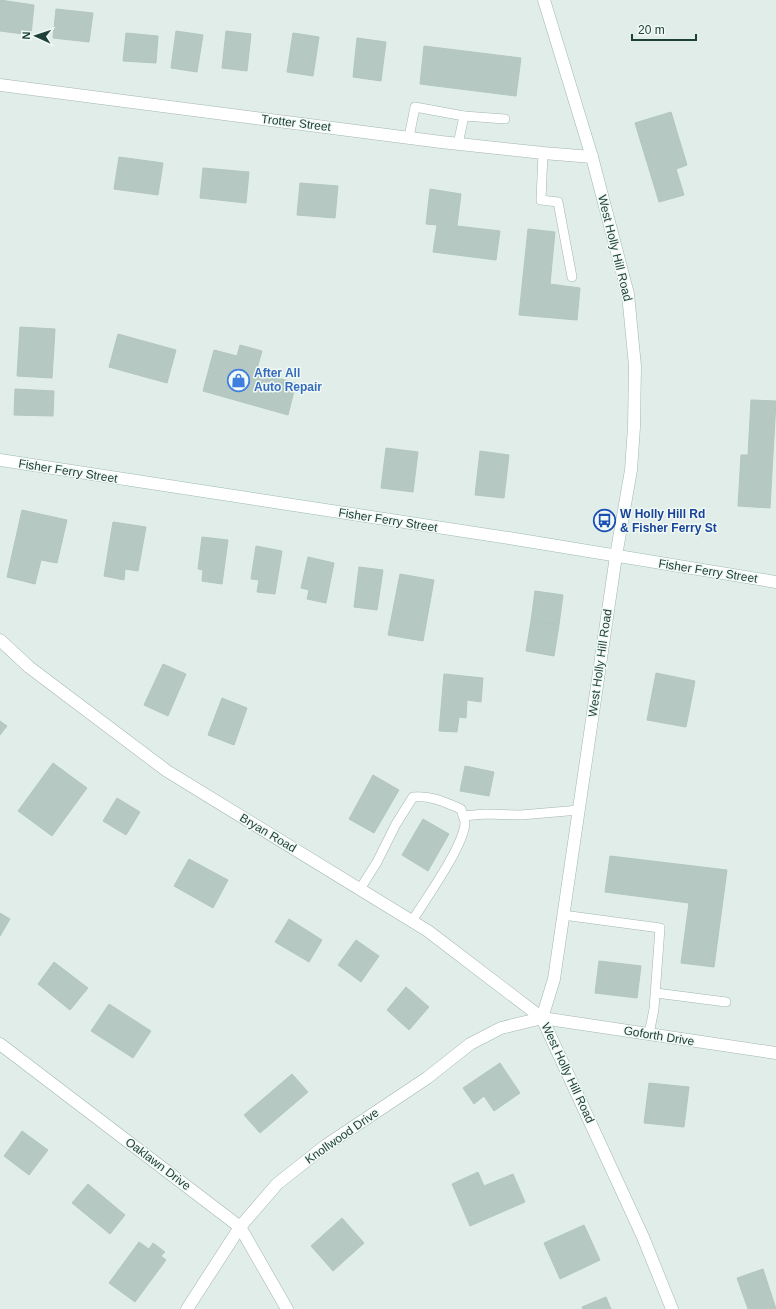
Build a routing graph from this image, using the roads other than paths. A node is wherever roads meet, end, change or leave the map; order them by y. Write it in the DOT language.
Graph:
graph roads {
  1 [pos="544,0"];
  2 [pos="0,85"];
  3 [pos="464,116"];
  4 [pos="505,119"];
  5 [pos="409,138"];
  6 [pos="458,144"];
  7 [pos="543,154"];
  8 [pos="592,157"];
  9 [pos="572,277"];
  10 [pos="0,460"];
  11 [pos="616,556"];
  12 [pos="776,582"];
  13 [pos="0,640"];
  14 [pos="579,810"];
  15 [pos="463,816"];
  16 [pos="360,889"];
  17 [pos="563,915"];
  18 [pos="412,921"];
  19 [pos="656,993"];
  20 [pos="726,1002"];
  21 [pos="542,1018"];
  22 [pos="649,1034"];
  23 [pos="0,1044"];
  24 [pos="776,1053"];
  25 [pos="240,1227"];
  26 [pos="187,1309"];
  27 [pos="287,1309"];
  28 [pos="672,1309"];
  1 -- 8 [label="street, West Holly Hill Road"];
  2 -- 5 [label="street, Trotter Street"];
  3 -- 4 [label="lane"];
  3 -- 5 [label="lane"];
  3 -- 6 [label="lane"];
  5 -- 6 [label="street, Trotter Street"];
  6 -- 7 [label="street, Trotter Street"];
  7 -- 8 [label="street, Trotter Street"];
  7 -- 9 [label="lane"];
  8 -- 11 [label="street, West Holly Hill Road"];
  10 -- 11 [label="street, Fisher Ferry Street"];
  11 -- 12 [label="street, Fisher Ferry Street"];
  11 -- 14 [label="street, West Holly Hill Road"];
  13 -- 16 [label="street, Bryan Road"];
  14 -- 15 [label="lane"];
  14 -- 17 [label="street, West Holly Hill Road"];
  15 -- 16 [label="lane"];
  15 -- 18 [label="lane"];
  16 -- 18 [label="street, Bryan Road"];
  17 -- 19 [label="lane"];
  17 -- 21 [label="street, West Holly Hill Road"];
  18 -- 21 [label="street, Bryan Road"];
  19 -- 20 [label="lane"];
  19 -- 22 [label="lane"];
  21 -- 22 [label="street, Goforth Drive"];
  21 -- 25 [label="street, Knollwood Drive"];
  21 -- 28 [label="street, West Holly Hill Road"];
  22 -- 24 [label="street, Goforth Drive"];
  23 -- 25 [label="street, Oaklawn Drive"];
  25 -- 26 [label="street, Knollwood Drive"];
  25 -- 27 [label="street, Oaklawn Drive"];
}
